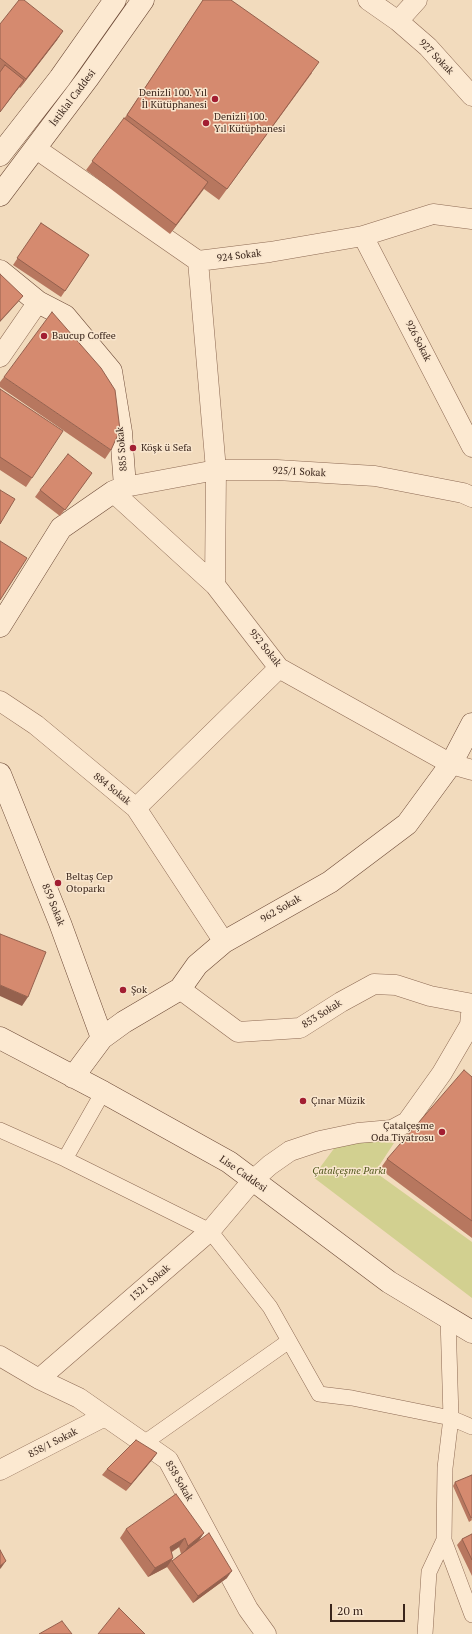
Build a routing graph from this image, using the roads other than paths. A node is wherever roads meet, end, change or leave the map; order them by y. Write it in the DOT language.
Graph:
graph roads {
  1 [pos="115,0"];
  2 [pos="143,0"];
  3 [pos="368,0"];
  4 [pos="418,0"];
  5 [pos="398,21"];
  6 [pos="472,96"];
  7 [pos="35,148"];
  8 [pos="0,154"];
  9 [pos="0,195"];
  10 [pos="472,219"];
  11 [pos="363,236"];
  12 [pos="198,261"];
  13 [pos="0,271"];
  14 [pos="38,302"];
  15 [pos="0,357"];
  16 [pos="472,446"];
  17 [pos="216,470"];
  18 [pos="119,490"];
  19 [pos="472,497"];
  20 [pos="215,585"];
  21 [pos="0,626"];
  22 [pos="279,668"];
  23 [pos="0,701"];
  24 [pos="472,724"];
  25 [pos="451,764"];
  26 [pos="472,770"];
  27 [pos="0,774"];
  28 [pos="136,808"];
  29 [pos="224,942"];
  30 [pos="180,989"];
  31 [pos="472,1004"];
  32 [pos="0,1038"];
  33 [pos="102,1038"];
  34 [pos="73,1077"];
  35 [pos="103,1092"];
  36 [pos="0,1130"];
  37 [pos="65,1159"];
  38 [pos="253,1180"];
  39 [pos="210,1232"];
  40 [pos="448,1317"];
  41 [pos="472,1332"];
  42 [pos="290,1341"];
  43 [pos="0,1356"];
  44 [pos="39,1379"];
  45 [pos="105,1416"];
  46 [pos="450,1418"];
  47 [pos="472,1427"];
  48 [pos="144,1443"];
  49 [pos="0,1470"];
  50 [pos="444,1540"];
  51 [pos="472,1615"];
  52 [pos="266,1634"];
  53 [pos="425,1634"];
  1 -- 8 [label="main road"];
  2 -- 7 [label="main road, İstiklal Caddesi"];
  3 -- 5 [label="street, 927 Sokak"];
  4 -- 5 [label="street"];
  5 -- 6 [label="street, 927 Sokak"];
  7 -- 9 [label="main road, İstiklal Caddesi"];
  7 -- 12 [label="street"];
  10 -- 11 [label="street, 924 Sokak"];
  11 -- 12 [label="street, 924 Sokak"];
  11 -- 16 [label="street, 926 Sokak"];
  12 -- 17 [label="street"];
  13 -- 14 [label="main road, 885 Sokak"];
  14 -- 15 [label="street"];
  14 -- 18 [label="main road, 885 Sokak"];
  17 -- 18 [label="street, 925/1 Sokak"];
  17 -- 19 [label="street, 925/1 Sokak"];
  17 -- 20 [label="street"];
  18 -- 20 [label="street, 952 Sokak"];
  18 -- 21 [label="main road"];
  20 -- 22 [label="street, 952 Sokak"];
  22 -- 25 [label="street, 952 Sokak"];
  22 -- 28 [label="street"];
  23 -- 28 [label="street, 884 Sokak"];
  24 -- 25 [label="main road, 962 Sokak"];
  25 -- 26 [label="street, 952 Sokak"];
  25 -- 29 [label="main road, 962 Sokak"];
  27 -- 33 [label="main road, 859 Sokak"];
  28 -- 29 [label="street, 884 Sokak"];
  29 -- 30 [label="main road, 962 Sokak"];
  30 -- 31 [label="street, 853 Sokak"];
  30 -- 33 [label="main road, 962 Sokak"];
  31 -- 38 [label="street, 1321 Sokak"];
  32 -- 34 [label="main road, Lise Caddesi"];
  33 -- 34 [label="main road, 962 Sokak"];
  34 -- 35 [label="main road, Lise Caddesi"];
  35 -- 37 [label="street"];
  35 -- 38 [label="main road, Lise Caddesi"];
  36 -- 37 [label="street"];
  37 -- 39 [label="street"];
  38 -- 39 [label="street, 1321 Sokak"];
  38 -- 40 [label="main road, Lise Caddesi"];
  39 -- 42 [label="street"];
  39 -- 44 [label="street, 1321 Sokak"];
  40 -- 41 [label="main road, Lise Caddesi"];
  40 -- 46 [label="street"];
  42 -- 46 [label="street"];
  42 -- 48 [label="street"];
  43 -- 44 [label="street, 858 Sokak"];
  44 -- 45 [label="street, 858 Sokak"];
  45 -- 48 [label="street, 858 Sokak"];
  45 -- 49 [label="street, 858/1 Sokak"];
  46 -- 47 [label="street"];
  46 -- 50 [label="street"];
  48 -- 52 [label="street, 858 Sokak"];
  50 -- 51 [label="street"];
  50 -- 53 [label="street"];
}
